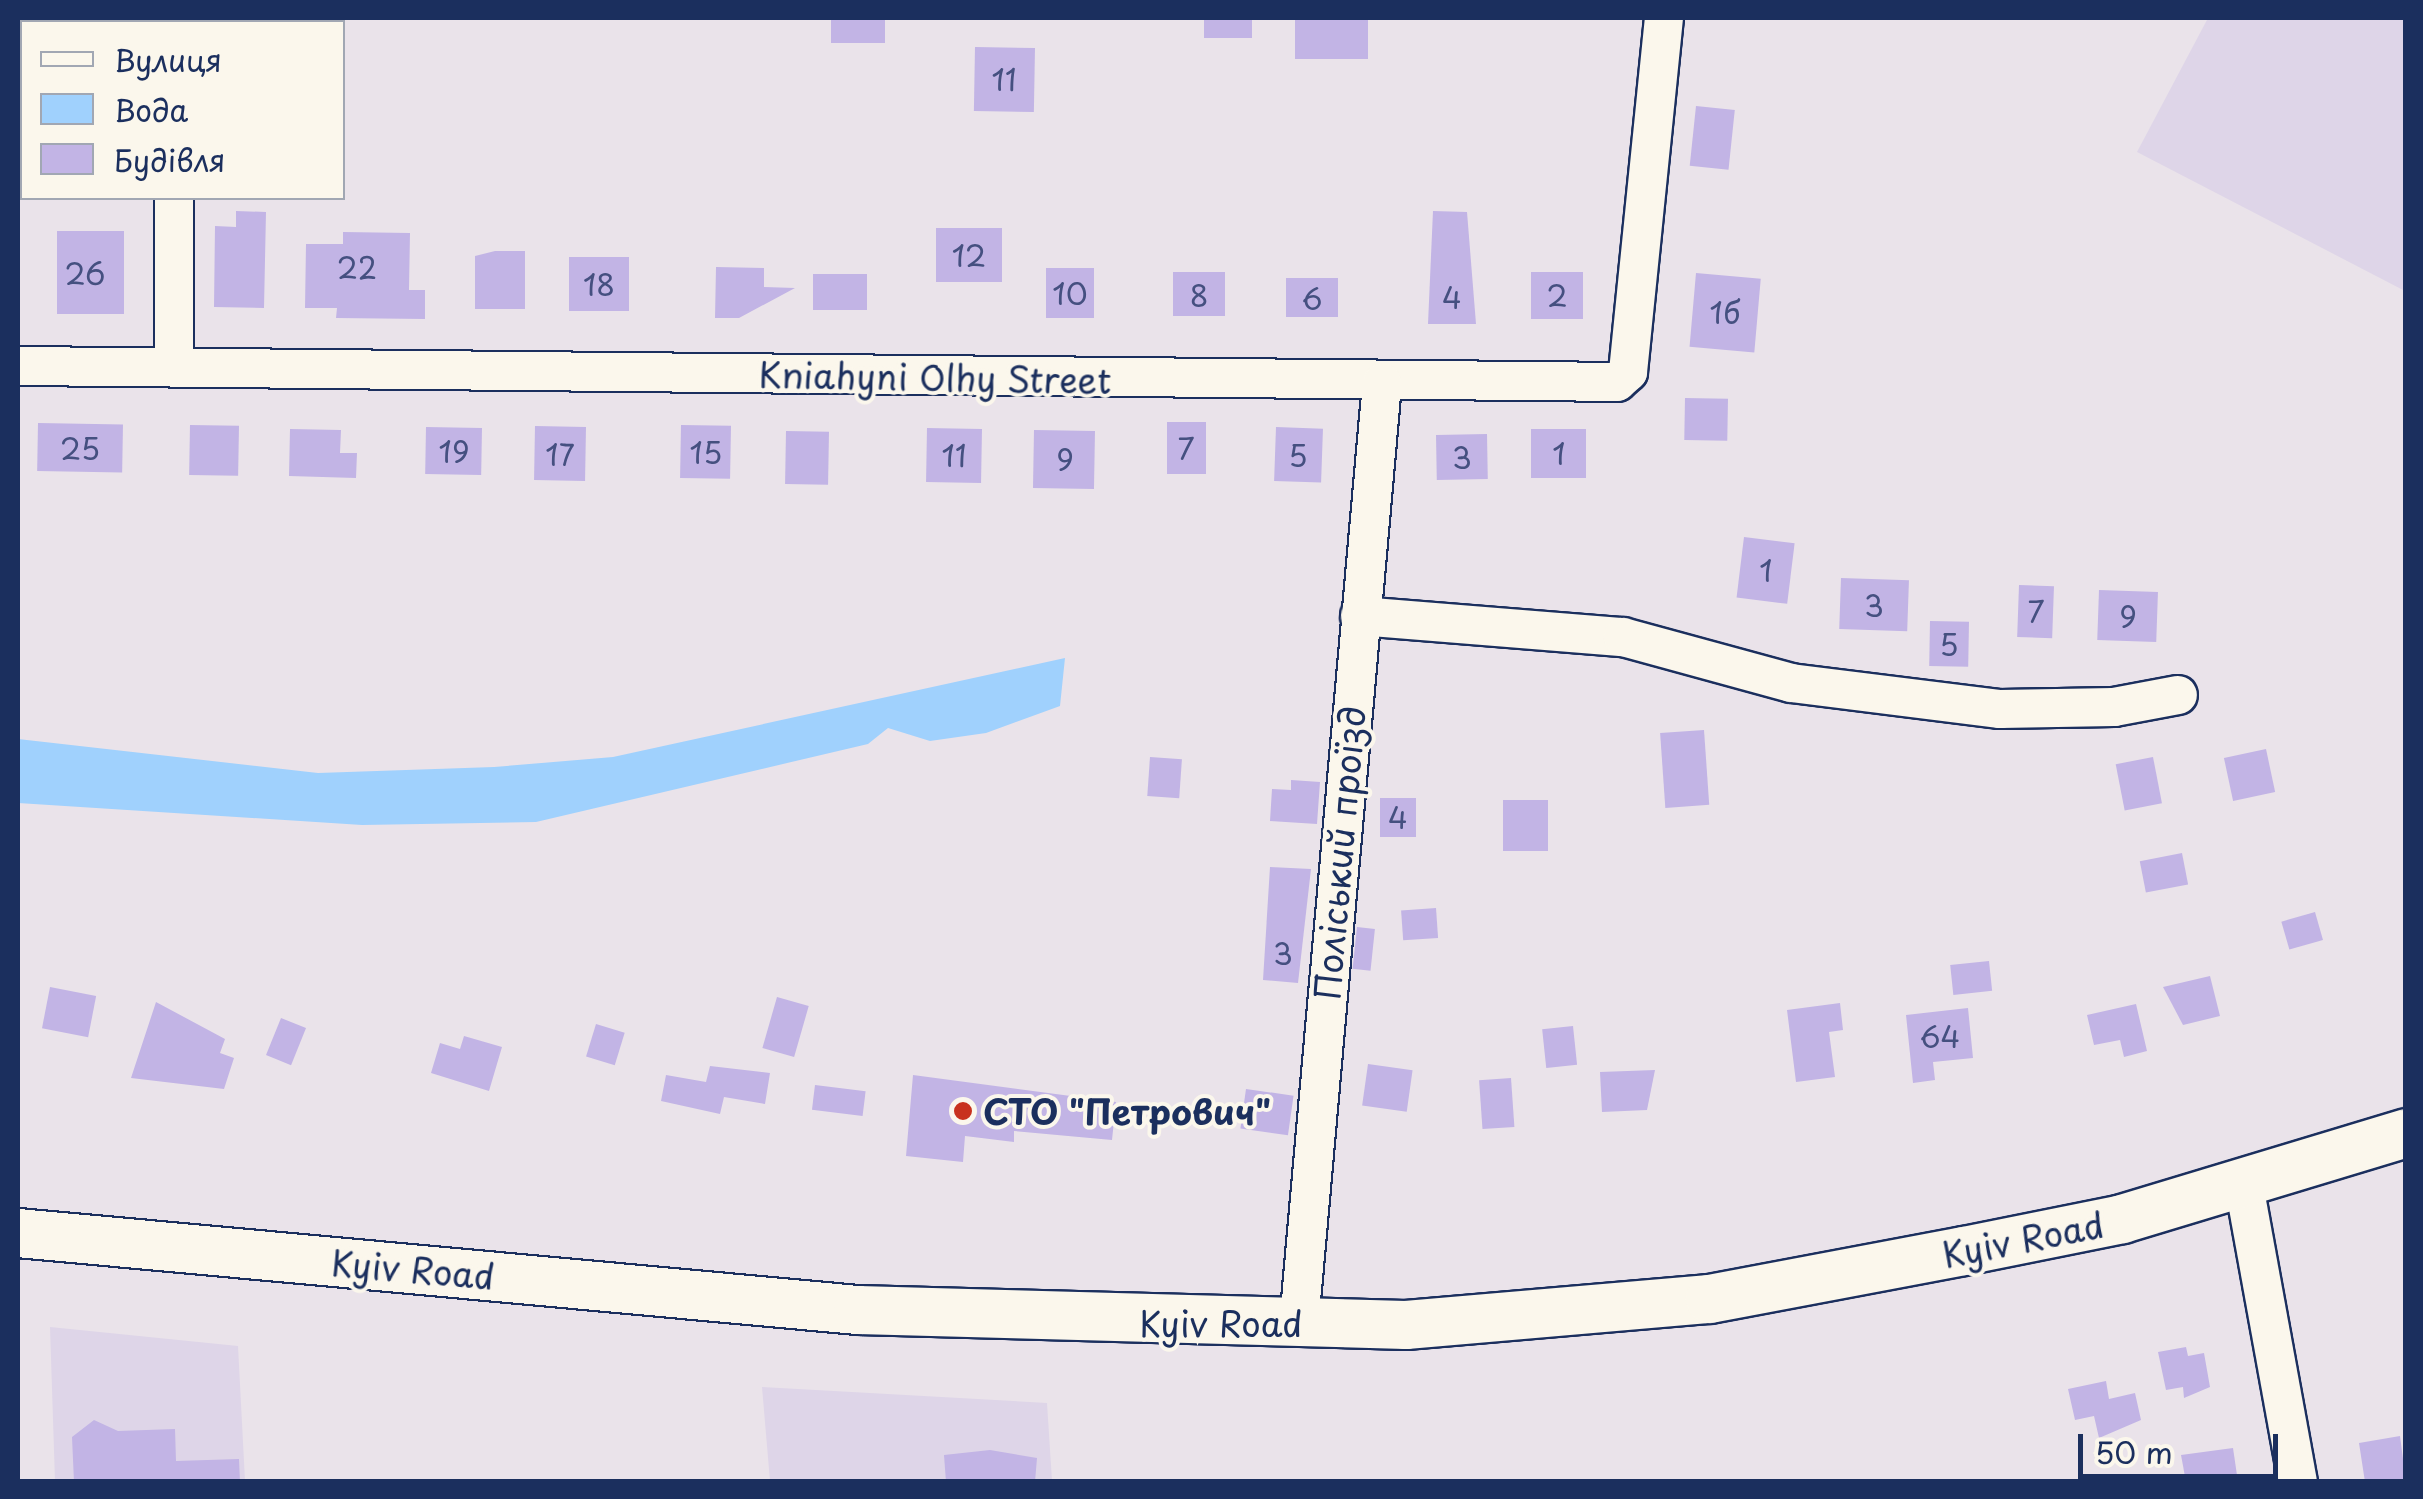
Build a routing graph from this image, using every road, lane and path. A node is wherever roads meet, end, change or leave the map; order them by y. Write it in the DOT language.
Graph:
graph roads {
  1 [pos="1664,18"];
  2 [pos="174,200"];
  3 [pos="18,366"];
  4 [pos="174,367"];
  5 [pos="1382,383"];
  6 [pos="1360,616"];
  7 [pos="2178,694"];
  8 [pos="2406,1133"];
  9 [pos="2244,1185"];
  10 [pos="18,1233"];
  11 [pos="1299,1323"];
  12 [pos="2298,1482"];
  1 -- 5 [label="street, Kniahyni Olhy Street"];
  2 -- 4 [label="street"];
  3 -- 4 [label="street, Kniahyni Olhy Street"];
  4 -- 5 [label="street, Kniahyni Olhy Street"];
  5 -- 6 [label="street, Поліський проїзд"];
  6 -- 7 [label="street"];
  6 -- 11 [label="street, Поліський проїзд"];
  8 -- 9 [label="main road, Kyiv Road"];
  9 -- 11 [label="main road, Kyiv Road"];
  9 -- 12 [label="street"];
  10 -- 11 [label="main road, Kyiv Road"];
}
